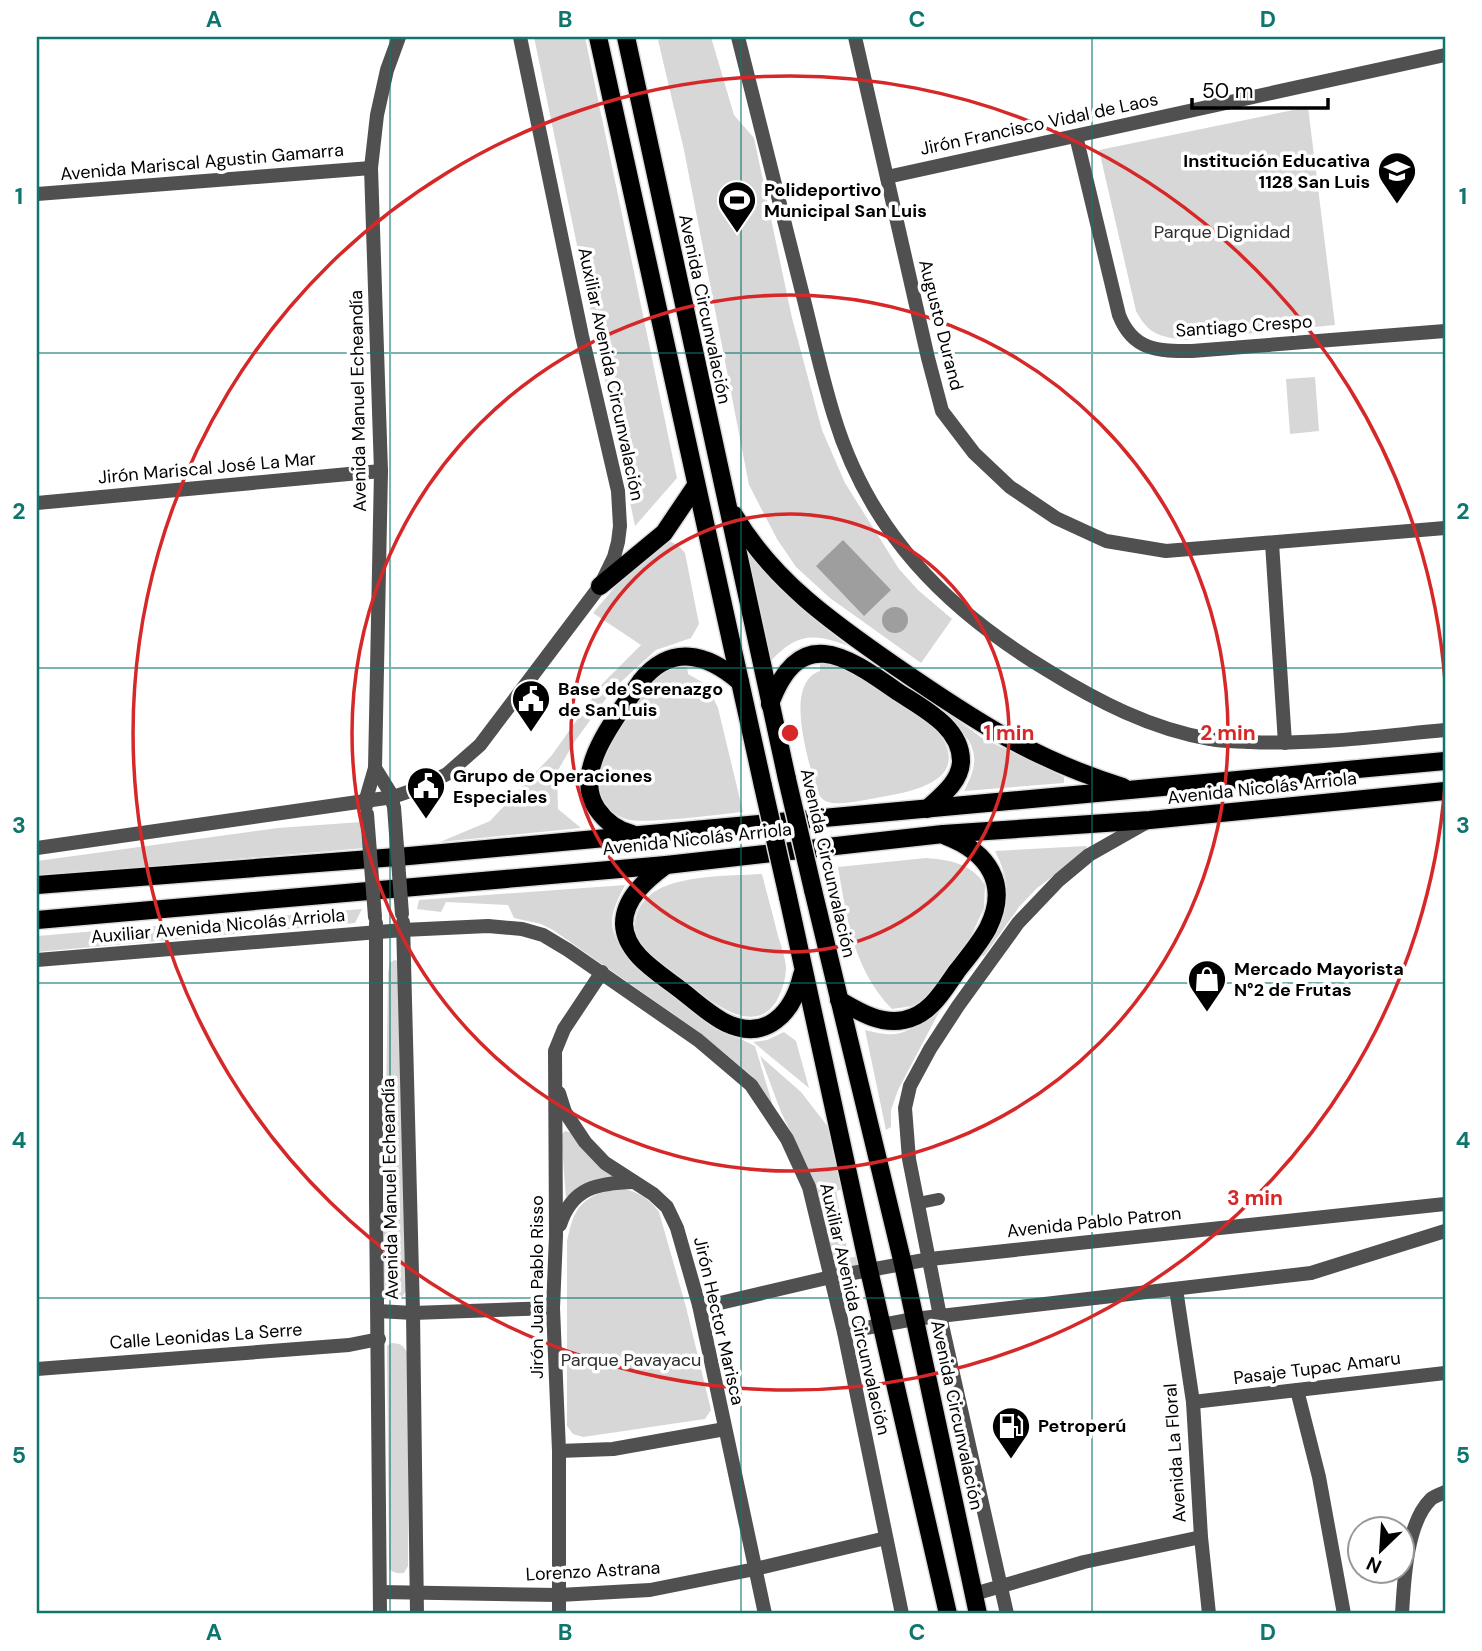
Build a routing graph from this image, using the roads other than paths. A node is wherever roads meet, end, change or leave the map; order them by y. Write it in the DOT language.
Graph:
graph roads {
  1 [pos="399,37"];
  2 [pos="520,37"];
  3 [pos="598,37"];
  4 [pos="626,37"];
  5 [pos="738,37"];
  6 [pos="855,37"];
  7 [pos="1445,55"];
  8 [pos="1076,136"];
  9 [pos="371,168"];
  10 [pos="887,177"];
  11 [pos="37,194"];
  12 [pos="1445,331"];
  13 [pos="381,471"];
  14 [pos="695,487"];
  15 [pos="724,496"];
  16 [pos="37,503"];
  17 [pos="1445,528"];
  18 [pos="1272,543"];
  19 [pos="600,586"];
  20 [pos="740,682"];
  21 [pos="770,704"];
  22 [pos="1445,730"];
  23 [pos="1285,743"];
  24 [pos="1445,761"];
  25 [pos="375,768"];
  26 [pos="1132,790"];
  27 [pos="1445,791"];
  28 [pos="393,802"];
  29 [pos="366,807"];
  30 [pos="927,809"];
  31 [pos="1150,820"];
  32 [pos="943,834"];
  33 [pos="635,835"];
  34 [pos="37,848"];
  35 [pos="666,865"];
  36 [pos="37,885"];
  37 [pos="37,920"];
  38 [pos="376,924"];
  39 [pos="403,930"];
  40 [pos="37,960"];
  41 [pos="803,971"];
  42 [pos="602,972"];
  43 [pos="839,1000"];
  44 [pos="555,1082"];
  45 [pos="634,1182"];
  46 [pos="939,1199"];
  47 [pos="919,1203"];
  48 [pos="1445,1204"];
  49 [pos="1445,1231"];
  50 [pos="556,1236"];
  51 [pos="930,1259"];
  52 [pos="903,1264"];
  53 [pos="869,1270"];
  54 [pos="831,1277"];
  55 [pos="1176,1289"];
  56 [pos="699,1305"];
  57 [pos="553,1308"];
  58 [pos="378,1311"];
  59 [pos="413,1313"];
  60 [pos="940,1316"];
  61 [pos="914,1319"];
  62 [pos="883,1326"];
  63 [pos="844,1332"];
  64 [pos="379,1339"];
  65 [pos="37,1369"];
  66 [pos="1445,1373"];
  67 [pos="1297,1390"];
  68 [pos="1193,1402"];
  69 [pos="725,1429"];
  70 [pos="559,1451"];
  71 [pos="1445,1492"];
  72 [pos="1201,1537"];
  73 [pos="886,1538"];
  74 [pos="755,1569"];
  75 [pos="1001,1587"];
  76 [pos="380,1592"];
  77 [pos="416,1592"];
  78 [pos="974,1594"];
  79 [pos="559,1595"];
  80 [pos="380,1614"];
  81 [pos="417,1614"];
  82 [pos="559,1614"];
  83 [pos="765,1614"];
  84 [pos="902,1614"];
  85 [pos="948,1614"];
  86 [pos="978,1614"];
  87 [pos="1007,1614"];
  88 [pos="1209,1614"];
  89 [pos="1344,1614"];
  90 [pos="1402,1614"];
  1 -- 9 [label="street, Avenida Manuel Echeandía"];
  2 -- 19 [label="street, Auxiliar Avenida Circunvalación"];
  3 -- 14 [label="main road"];
  4 -- 15 [label="main road, Avenida Circunvalación"];
  5 -- 23 [label="street"];
  6 -- 10 [label="street, Augusto Durand"];
  7 -- 8 [label="street, Jirón Francisco Vidal de Laos"];
  8 -- 10 [label="street, Jirón Francisco Vidal de Laos"];
  8 -- 12 [label="street, Santiago Crespo"];
  9 -- 11 [label="street, Avenida Mariscal Agustin Gamarra"];
  9 -- 13 [label="street, Avenida Manuel Echeandía"];
  10 -- 18 [label="street, Augusto Durand"];
  13 -- 16 [label="street, Jirón Mariscal José La Mar"];
  13 -- 25 [label="street, Avenida Manuel Echeandía"];
  14 -- 19 [label="main road"];
  14 -- 20 [label="main road"];
  15 -- 21 [label="main road, Avenida Circunvalación"];
  15 -- 26 [label="main road"];
  17 -- 18 [label="street, Augusto Durand"];
  18 -- 23 [label="street"];
  19 -- 28 [label="street, Auxiliar Avenida Circunvalación"];
  20 -- 33 [label="main road"];
  20 -- 41 [label="main road, bridge"];
  21 -- 30 [label="main road"];
  21 -- 43 [label="main road, Avenida Circunvalación, bridge"];
  22 -- 23 [label="street"];
  24 -- 26 [label="main road, Avenida Nicolás Arriola"];
  25 -- 28 [label="street, Avenida Manuel Echeandía"];
  25 -- 29 [label="street, Avenida Manuel Echeandía"];
  26 -- 30 [label="main road, Avenida Nicolás Arriola"];
  27 -- 31 [label="main road, Avenida Nicolás Arriola"];
  28 -- 29 [label="street"];
  28 -- 39 [label="street, Avenida Manuel Echeandía, bridge"];
  29 -- 34 [label="street"];
  29 -- 38 [label="street, Avenida Manuel Echeandía, bridge"];
  30 -- 33 [label="main road, Avenida Nicolás Arriola"];
  31 -- 32 [label="main road, Avenida Nicolás Arriola"];
  31 -- 47 [label="street"];
  32 -- 35 [label="main road, Avenida Nicolás Arriola"];
  32 -- 43 [label="main road"];
  33 -- 36 [label="main road, Avenida Nicolás Arriola"];
  35 -- 37 [label="main road, Avenida Nicolás Arriola"];
  35 -- 41 [label="main road"];
  38 -- 39 [label="street, Auxiliar Avenida Nicolás Arriola"];
  38 -- 40 [label="street, Auxiliar Avenida Nicolás Arriola"];
  38 -- 58 [label="street, Avenida Manuel Echeandía"];
  39 -- 42 [label="street, Auxiliar Avenida Circunvalación"];
  39 -- 59 [label="street, Avenida Manuel Echeandía"];
  41 -- 53 [label="main road"];
  42 -- 44 [label="street, Jirón Juan Pablo Risso"];
  42 -- 54 [label="street, Auxiliar Avenida Circunvalación"];
  43 -- 52 [label="main road, Avenida Circunvalación"];
  44 -- 45 [label="street, Jirón Hector Marisca"];
  44 -- 50 [label="street, Jirón Juan Pablo Risso"];
  45 -- 50 [label="street"];
  45 -- 56 [label="street, Jirón Hector Marisca"];
  46 -- 47 [label="street"];
  47 -- 51 [label="street"];
  48 -- 51 [label="street, Avenida Pablo Patron"];
  49 -- 55 [label="street"];
  50 -- 57 [label="street, Jirón Juan Pablo Risso"];
  51 -- 52 [label="street, Avenida Pablo Patron"];
  51 -- 60 [label="street"];
  52 -- 53 [label="street, Avenida Pablo Patron"];
  52 -- 61 [label="main road, Avenida Circunvalación"];
  53 -- 54 [label="street, Avenida Pablo Patron"];
  53 -- 62 [label="main road"];
  54 -- 56 [label="street"];
  54 -- 63 [label="street, Auxiliar Avenida Circunvalación"];
  55 -- 60 [label="street"];
  55 -- 68 [label="street, Avenida La Floral"];
  56 -- 69 [label="street, Jirón Hector Marisca"];
  57 -- 59 [label="street"];
  57 -- 70 [label="street, Jirón Juan Pablo Risso"];
  58 -- 59 [label="street"];
  58 -- 64 [label="street, Avenida Manuel Echeandía"];
  59 -- 77 [label="street, Avenida Manuel Echeandía"];
  60 -- 61 [label="street"];
  60 -- 75 [label="street"];
  61 -- 62 [label="street"];
  61 -- 78 [label="main road, Avenida Circunvalación"];
  62 -- 63 [label="street"];
  62 -- 85 [label="main road"];
  63 -- 73 [label="street, Auxiliar Avenida Circunvalación"];
  64 -- 65 [label="street, Calle Leonidas La Serre"];
  64 -- 76 [label="street, Avenida Manuel Echeandía"];
  66 -- 67 [label="street, Pasaje Tupac Amaru"];
  67 -- 68 [label="street, Pasaje Tupac Amaru"];
  67 -- 89 [label="street"];
  68 -- 72 [label="street, Avenida La Floral"];
  69 -- 70 [label="street"];
  69 -- 74 [label="street, Jirón Hector Marisca"];
  70 -- 79 [label="street, Jirón Juan Pablo Risso"];
  71 -- 90 [label="street"];
  72 -- 75 [label="street"];
  72 -- 88 [label="street, Avenida La Floral"];
  73 -- 74 [label="street, Lorenzo Astrana"];
  73 -- 84 [label="street, Auxiliar Avenida Circunvalación"];
  74 -- 79 [label="street, Lorenzo Astrana"];
  74 -- 83 [label="street, Jirón Hector Marisca"];
  75 -- 78 [label="street"];
  75 -- 87 [label="street"];
  76 -- 77 [label="street, Lorenzo Astrana"];
  76 -- 80 [label="street, Avenida Manuel Echeandía"];
  77 -- 79 [label="street, Lorenzo Astrana"];
  77 -- 81 [label="street, Avenida Manuel Echeandía"];
  78 -- 86 [label="main road, Avenida Circunvalación"];
  79 -- 82 [label="street, Jirón Juan Pablo Risso"];
}
